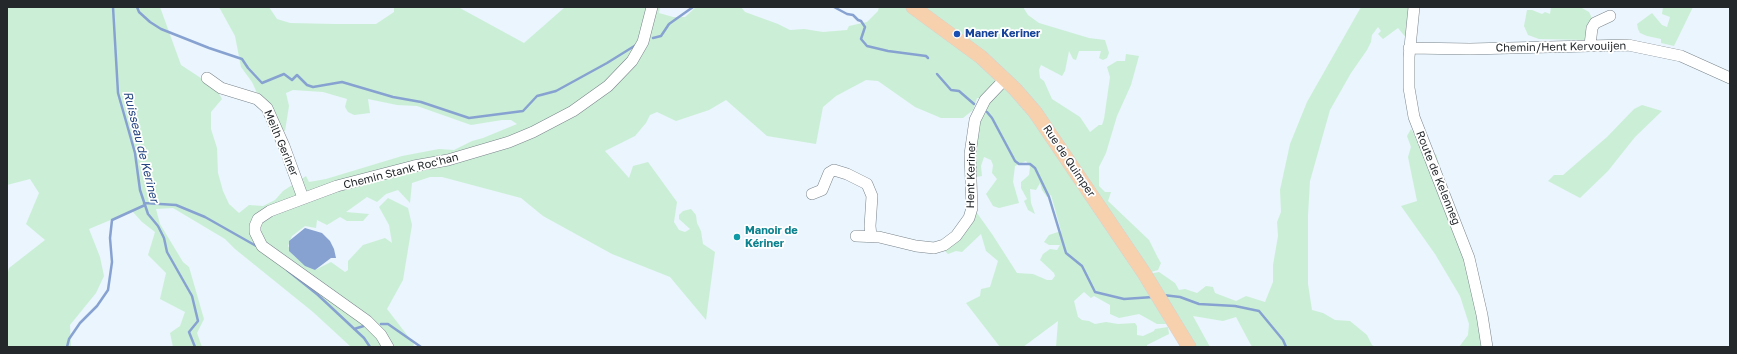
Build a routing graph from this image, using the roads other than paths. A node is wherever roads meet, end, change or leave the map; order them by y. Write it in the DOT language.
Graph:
graph roads {
  1 [pos="652,7"];
  2 [pos="913,7"];
  3 [pos="1414,7"];
  4 [pos="1610,16"];
  5 [pos="1590,45"];
  6 [pos="1409,48"];
  7 [pos="207,78"];
  8 [pos="1730,78"];
  9 [pos="1005,79"];
  10 [pos="812,194"];
  11 [pos="303,198"];
  12 [pos="856,236"];
  13 [pos="872,236"];
  14 [pos="388,347"];
  15 [pos="1189,347"];
  16 [pos="1487,347"];
  1 -- 11 [label="street, Chemin Stank Roc'han"];
  2 -- 9 [label="main road, Rue de Quimper"];
  3 -- 6 [label="street, Route de Kelenneg"];
  4 -- 5 [label="street"];
  5 -- 6 [label="street, Chemin/Hent Kervouijen"];
  5 -- 8 [label="street, Chemin/Hent Kervouijen"];
  6 -- 16 [label="street, Route de Kelenneg"];
  7 -- 11 [label="street, Meilh Geriner"];
  9 -- 13 [label="street, Hent Keriner"];
  9 -- 15 [label="main road, Rue de Quimper"];
  10 -- 13 [label="street"];
  11 -- 14 [label="street, Chemin Stank Roc'han"];
  12 -- 13 [label="street, Hent Keriner"];
}
